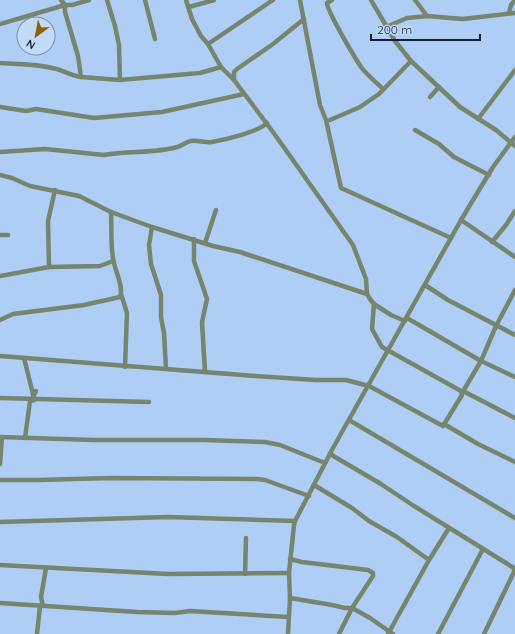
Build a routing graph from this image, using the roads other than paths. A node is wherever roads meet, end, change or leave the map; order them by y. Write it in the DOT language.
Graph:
graph roads {
  1 [pos="61,0"];
  2 [pos="89,0"];
  3 [pos="107,0"];
  4 [pos="145,0"];
  5 [pos="186,0"];
  6 [pos="214,0"];
  7 [pos="273,0"];
  8 [pos="300,0"];
  9 [pos="332,0"];
  10 [pos="371,0"];
  11 [pos="415,0"];
  12 [pos="515,1"];
  13 [pos="64,5"];
  14 [pos="189,8"];
  15 [pos="509,13"];
  16 [pos="515,13"];
  17 [pos="427,16"];
  18 [pos="304,18"];
  19 [pos="0,24"];
  20 [pos="386,27"];
  21 [pos="155,39"];
  22 [pos="208,44"];
  23 [pos="411,61"];
  24 [pos="0,63"];
  25 [pos="221,67"];
  26 [pos="515,70"];
  27 [pos="81,77"];
  28 [pos="120,80"];
  29 [pos="234,80"];
  30 [pos="438,87"];
  31 [pos="383,89"];
  32 [pos="244,94"];
  33 [pos="430,97"];
  34 [pos="0,107"];
  35 [pos="478,119"];
  36 [pos="330,120"];
  37 [pos="267,123"];
  38 [pos="414,130"];
  39 [pos="515,138"];
  40 [pos="513,144"];
  41 [pos="0,152"];
  42 [pos="489,174"];
  43 [pos="0,175"];
  44 [pos="56,190"];
  45 [pos="216,210"];
  46 [pos="515,211"];
  47 [pos="111,212"];
  48 [pos="461,220"];
  49 [pos="152,227"];
  50 [pos="0,235"];
  51 [pos="8,235"];
  52 [pos="452,238"];
  53 [pos="194,239"];
  54 [pos="492,242"];
  55 [pos="205,243"];
  56 [pos="515,257"];
  57 [pos="113,261"];
  58 [pos="49,267"];
  59 [pos="0,276"];
  60 [pos="425,285"];
  61 [pos="515,290"];
  62 [pos="121,294"];
  63 [pos="367,294"];
  64 [pos="374,304"];
  65 [pos="406,319"];
  66 [pos="0,320"];
  67 [pos="496,326"];
  68 [pos="515,335"];
  69 [pos="388,352"];
  70 [pos="0,356"];
  71 [pos="24,358"];
  72 [pos="481,361"];
  73 [pos="125,366"];
  74 [pos="166,368"];
  75 [pos="205,372"];
  76 [pos="515,377"];
  77 [pos="368,386"];
  78 [pos="36,391"];
  79 [pos="462,392"];
  80 [pos="0,398"];
  81 [pos="34,400"];
  82 [pos="149,402"];
  83 [pos="515,418"];
  84 [pos="349,420"];
  85 [pos="444,424"];
  86 [pos="1,437"];
  87 [pos="25,438"];
  88 [pos="330,454"];
  89 [pos="515,462"];
  90 [pos="325,463"];
  91 [pos="0,464"];
  92 [pos="0,480"];
  93 [pos="314,485"];
  94 [pos="309,496"];
  95 [pos="515,518"];
  96 [pos="295,521"];
  97 [pos="0,522"];
  98 [pos="449,528"];
  99 [pos="246,538"];
  100 [pos="484,549"];
  101 [pos="290,559"];
  102 [pos="429,560"];
  103 [pos="0,565"];
  104 [pos="46,568"];
  105 [pos="515,570"];
  106 [pos="289,573"];
  107 [pos="245,574"];
  108 [pos="290,598"];
  109 [pos="0,603"];
  110 [pos="42,606"];
  111 [pos="352,608"];
  112 [pos="288,617"];
  113 [pos="390,633"];
  114 [pos="37,634"];
  115 [pos="288,634"];
  116 [pos="339,634"];
  117 [pos="438,634"];
  118 [pos="484,634"];
  1 -- 13 [label="street"];
  2 -- 13 [label="street"];
  3 -- 28 [label="street"];
  4 -- 21 [label="street"];
  5 -- 14 [label="street"];
  6 -- 14 [label="street"];
  7 -- 22 [label="street"];
  8 -- 18 [label="street"];
  9 -- 31 [label="street"];
  10 -- 20 [label="street"];
  11 -- 17 [label="street"];
  12 -- 15 [label="street"];
  13 -- 19 [label="street"];
  13 -- 27 [label="street"];
  14 -- 22 [label="street"];
  15 -- 16 [label="street"];
  15 -- 17 [label="street"];
  17 -- 20 [label="street"];
  18 -- 29 [label="street"];
  18 -- 52 [label="street"];
  20 -- 23 [label="street"];
  22 -- 25 [label="street"];
  23 -- 30 [label="street"];
  23 -- 31 [label="street"];
  24 -- 27 [label="street"];
  25 -- 28 [label="street"];
  25 -- 29 [label="street"];
  26 -- 35 [label="street"];
  27 -- 28 [label="street"];
  29 -- 32 [label="street"];
  30 -- 33 [label="street"];
  30 -- 35 [label="street"];
  31 -- 36 [label="street"];
  32 -- 34 [label="street"];
  32 -- 37 [label="street"];
  35 -- 40 [label="street"];
  37 -- 41 [label="street"];
  37 -- 63 [label="street"];
  38 -- 42 [label="street"];
  39 -- 40 [label="street"];
  40 -- 42 [label="street"];
  42 -- 48 [label="street"];
  43 -- 44 [label="street"];
  44 -- 47 [label="street"];
  44 -- 58 [label="street"];
  45 -- 55 [label="street"];
  46 -- 54 [label="street"];
  47 -- 49 [label="street"];
  47 -- 57 [label="street"];
  48 -- 52 [label="street"];
  48 -- 54 [label="street"];
  49 -- 53 [label="street"];
  49 -- 74 [label="street"];
  50 -- 51 [label="street"];
  52 -- 60 [label="street"];
  53 -- 55 [label="street"];
  53 -- 75 [label="street"];
  54 -- 56 [label="street"];
  55 -- 63 [label="street"];
  57 -- 58 [label="street"];
  57 -- 62 [label="street"];
  58 -- 59 [label="street"];
  60 -- 65 [label="street"];
  60 -- 67 [label="street"];
  61 -- 67 [label="street"];
  62 -- 66 [label="street"];
  62 -- 73 [label="street"];
  63 -- 64 [label="street"];
  64 -- 65 [label="street"];
  64 -- 69 [label="street"];
  65 -- 69 [label="street"];
  65 -- 72 [label="street"];
  67 -- 68 [label="street"];
  67 -- 72 [label="street"];
  69 -- 77 [label="street"];
  69 -- 79 [label="street"];
  70 -- 71 [label="street"];
  71 -- 73 [label="street"];
  71 -- 81 [label="street"];
  72 -- 76 [label="street"];
  72 -- 79 [label="street"];
  73 -- 74 [label="street"];
  74 -- 75 [label="street"];
  75 -- 77 [label="street"];
  77 -- 84 [label="street"];
  77 -- 85 [label="street"];
  78 -- 81 [label="street"];
  79 -- 83 [label="street"];
  79 -- 85 [label="street"];
  80 -- 81 [label="street"];
  81 -- 82 [label="street"];
  81 -- 87 [label="street"];
  84 -- 88 [label="street"];
  84 -- 95 [label="street"];
  85 -- 89 [label="street"];
  86 -- 87 [label="street"];
  86 -- 91 [label="street"];
  87 -- 90 [label="street"];
  88 -- 90 [label="street"];
  88 -- 98 [label="street"];
  90 -- 93 [label="street"];
  92 -- 94 [label="street"];
  93 -- 94 [label="street"];
  93 -- 102 [label="street"];
  94 -- 96 [label="street"];
  96 -- 97 [label="street"];
  96 -- 101 [label="street"];
  98 -- 100 [label="street"];
  98 -- 102 [label="street"];
  99 -- 107 [label="street"];
  100 -- 105 [label="street"];
  100 -- 117 [label="street"];
  101 -- 106 [label="street"];
  101 -- 111 [label="street"];
  102 -- 113 [label="street"];
  103 -- 104 [label="street"];
  104 -- 107 [label="street"];
  104 -- 110 [label="street"];
  105 -- 118 [label="street"];
  106 -- 107 [label="street"];
  106 -- 108 [label="street"];
  108 -- 111 [label="street"];
  108 -- 112 [label="street"];
  109 -- 110 [label="street"];
  110 -- 112 [label="street"];
  110 -- 114 [label="street"];
  111 -- 113 [label="street"];
  111 -- 116 [label="street"];
  112 -- 115 [label="street"];
}
